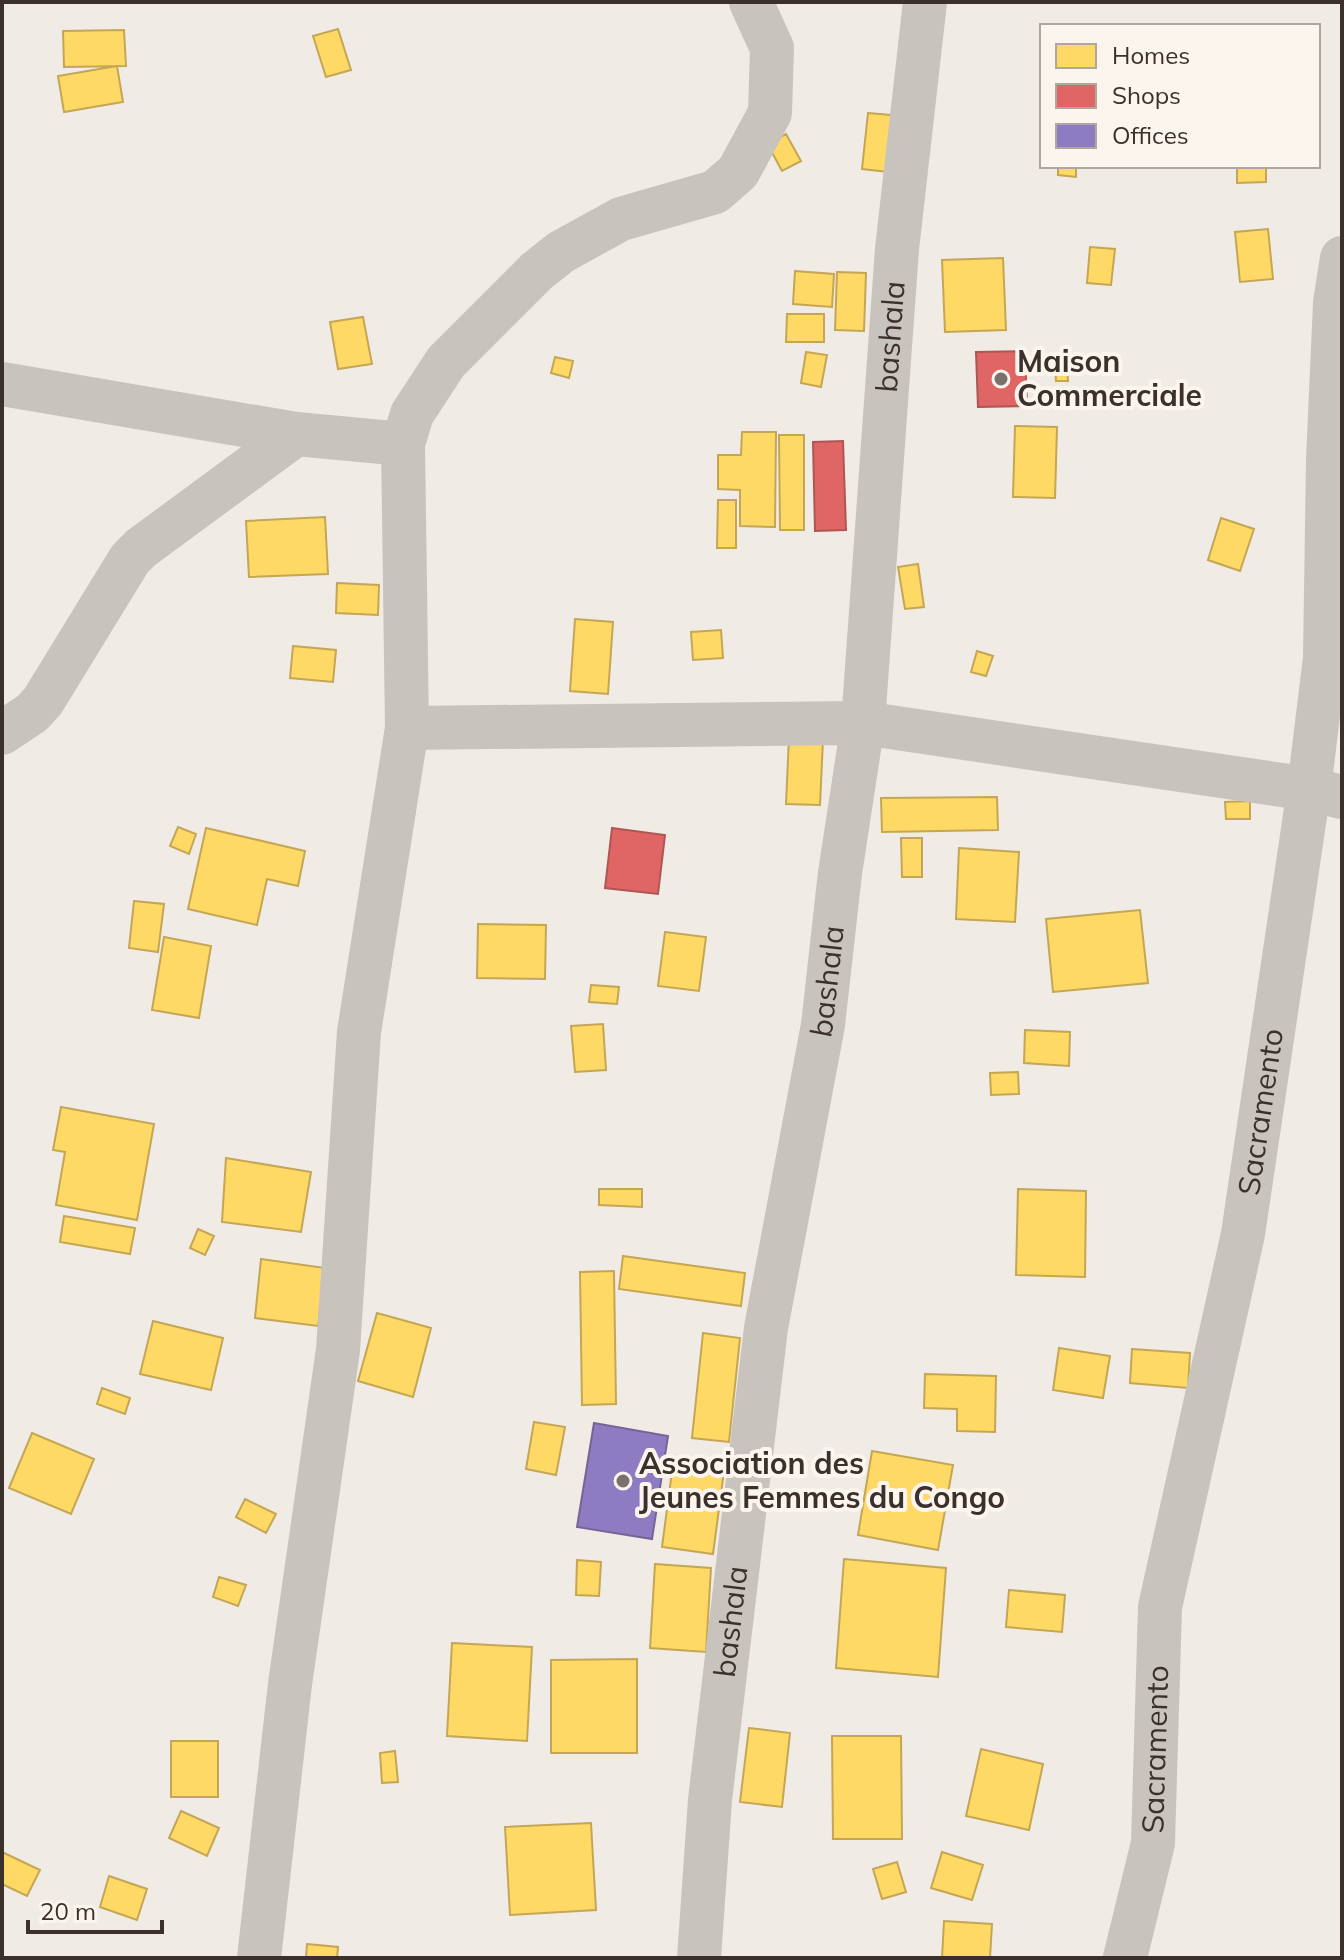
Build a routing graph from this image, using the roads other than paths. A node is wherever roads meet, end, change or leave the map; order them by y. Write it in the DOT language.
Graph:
graph roads {
  1 [pos="751,2"];
  2 [pos="925,2"];
  3 [pos="1342,258"];
  4 [pos="2,384"];
  5 [pos="296,434"];
  6 [pos="403,444"];
  7 [pos="863,723"];
  8 [pos="407,728"];
  9 [pos="2,733"];
  10 [pos="1325,793"];
  11 [pos="259,1958"];
  12 [pos="699,1958"];
  13 [pos="1125,1958"];
  1 -- 6 [label="street"];
  2 -- 7 [label="street, bashala"];
  3 -- 10 [label="street, Sacramento"];
  4 -- 5 [label="street"];
  5 -- 6 [label="street"];
  5 -- 9 [label="street"];
  6 -- 8 [label="street"];
  7 -- 8 [label="street"];
  7 -- 10 [label="street"];
  7 -- 12 [label="street, bashala"];
  8 -- 11 [label="street"];
  10 -- 13 [label="street, Sacramento"];
}
